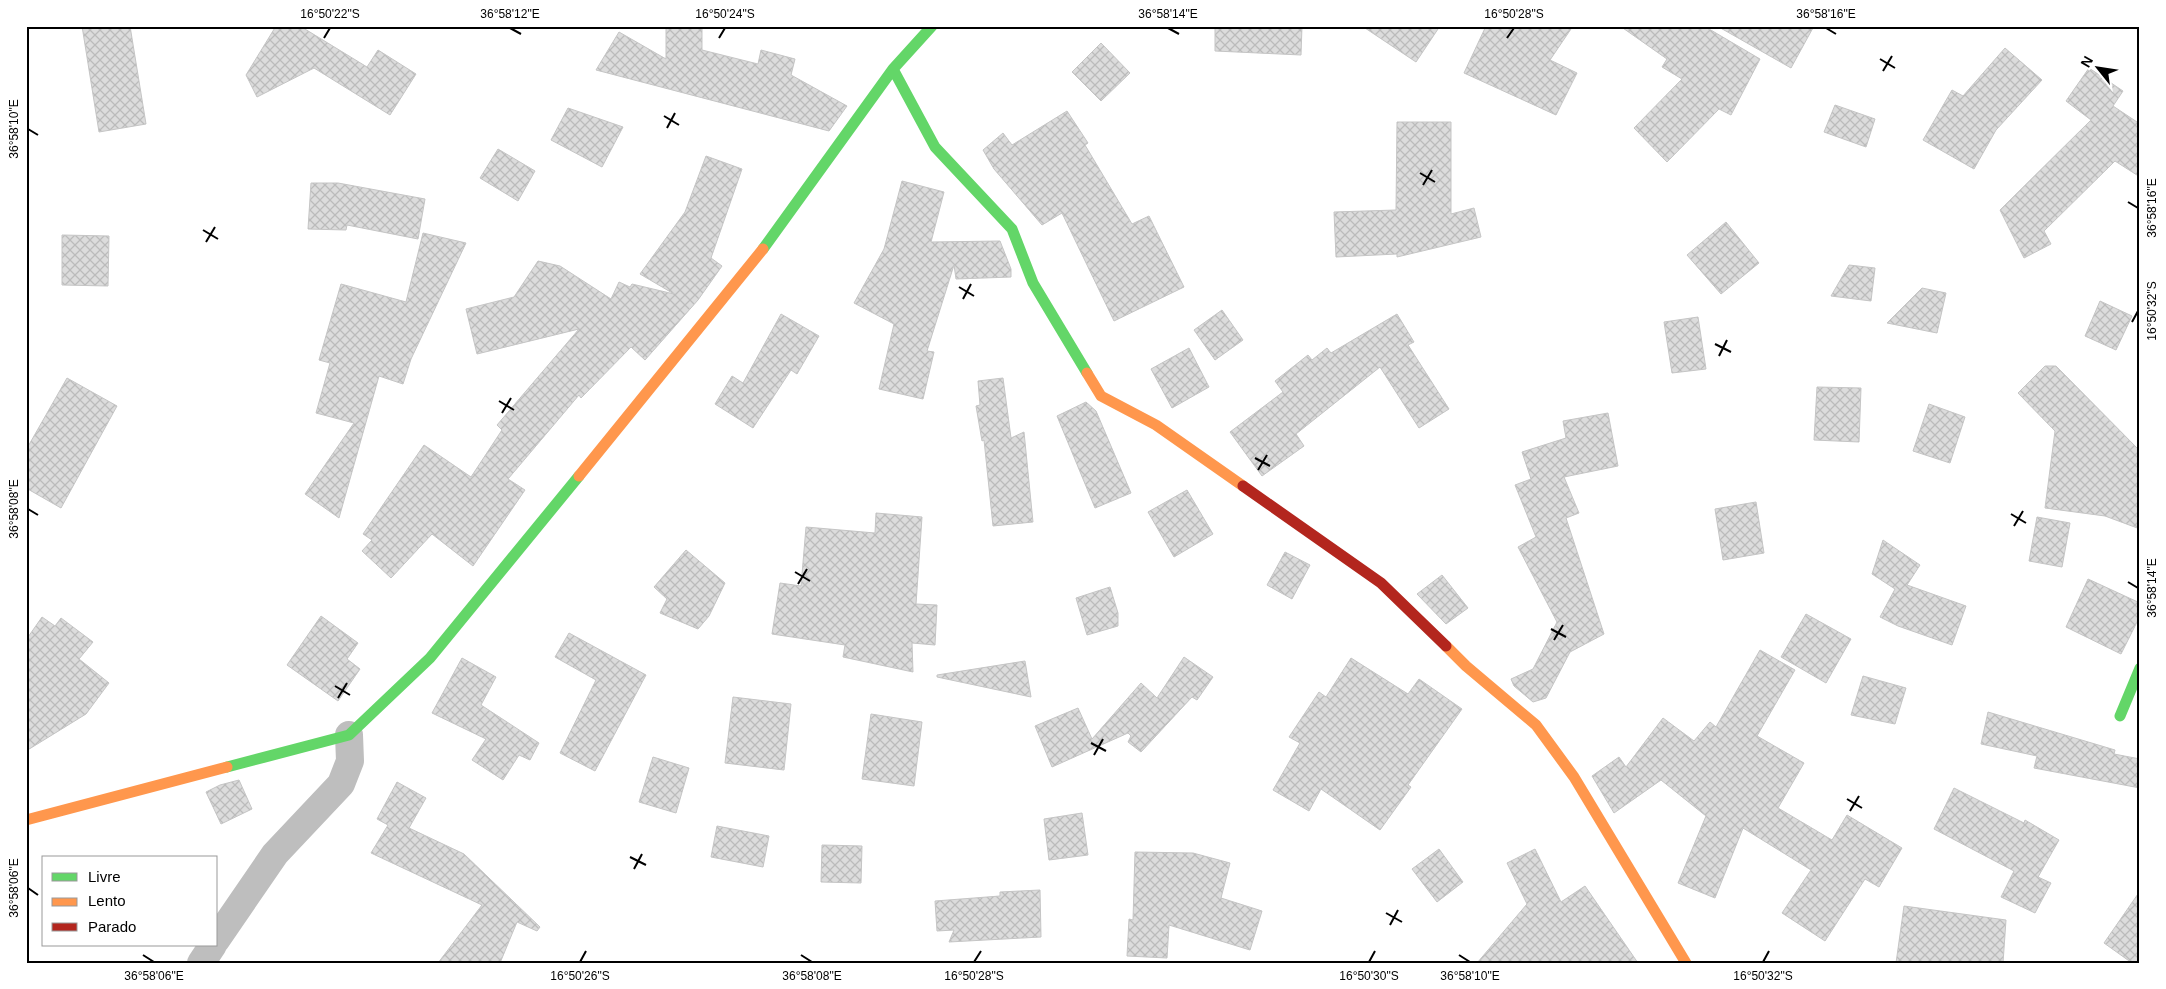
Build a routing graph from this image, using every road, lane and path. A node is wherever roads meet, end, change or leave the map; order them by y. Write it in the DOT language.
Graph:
graph roads {
  1 [pos="932,26"];
  2 [pos="893,69"];
  3 [pos="2140,668"];
  4 [pos="2120,716"];
  5 [pos="349,736"];
  6 [pos="26,820"];
  7 [pos="218,937"];
  8 [pos="212,946"];
  9 [pos="201,963"];
  10 [pos="1686,963"];
  1 -- 2 [label="street"];
  2 -- 5 [label="street"];
  2 -- 10 [label="street"];
  3 -- 4 [label="street"];
  5 -- 6 [label="street"];
  5 -- 7 [label="street"];
  8 -- 9 [label="street"];
}
